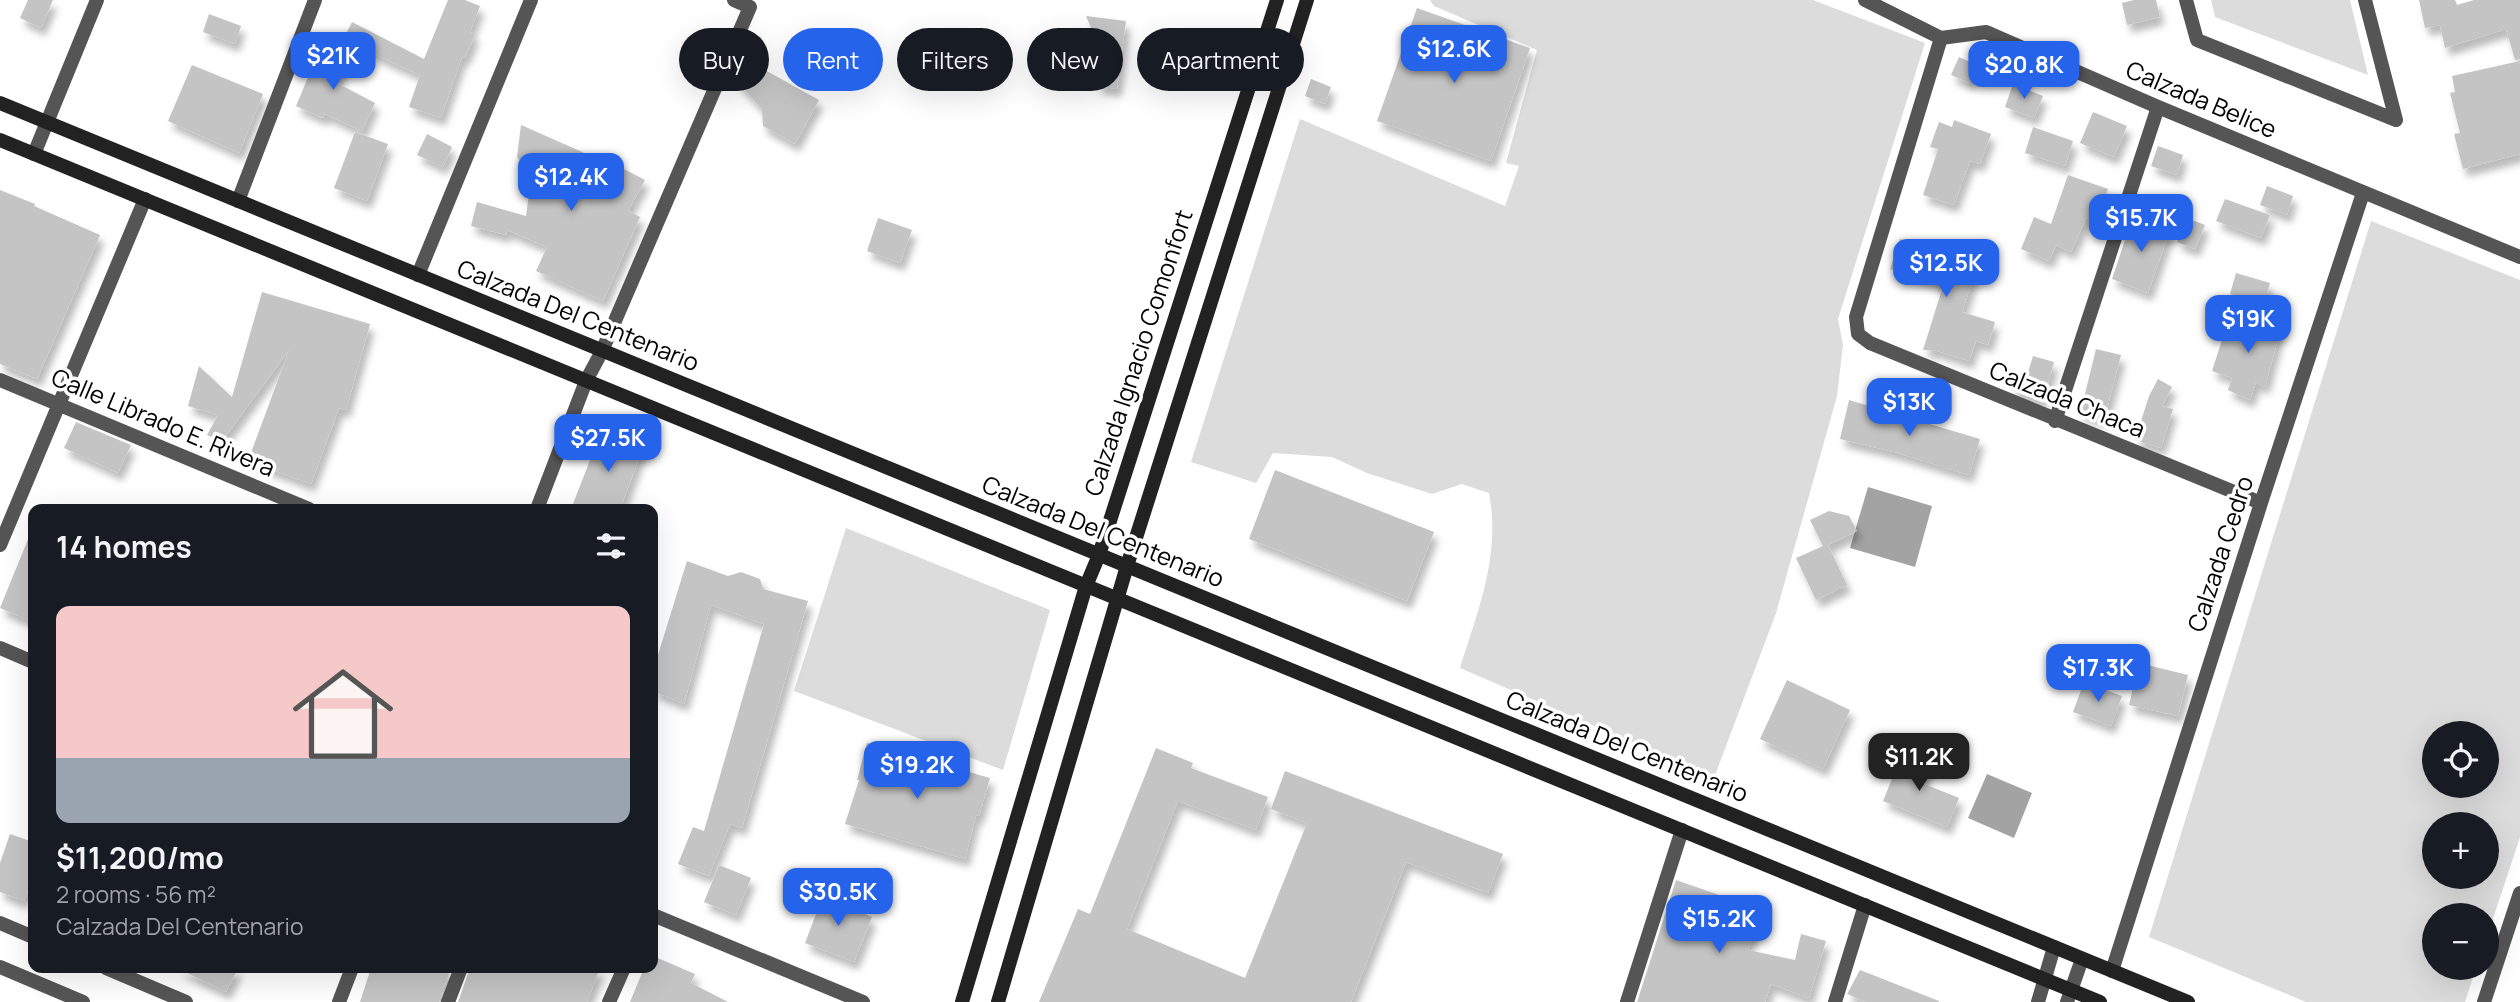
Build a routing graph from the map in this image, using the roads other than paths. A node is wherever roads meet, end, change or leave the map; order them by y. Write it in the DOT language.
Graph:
graph roads {
  1 [pos="97,0"];
  2 [pos="315,0"];
  3 [pos="531,0"];
  4 [pos="734,0"];
  5 [pos="1277,0"];
  6 [pos="1307,0"];
  7 [pos="1865,0"];
  8 [pos="2186,0"];
  9 [pos="2365,0"];
  10 [pos="1941,38"];
  11 [pos="0,103"];
  12 [pos="2158,107"];
  13 [pos="48,123"];
  14 [pos="0,140"];
  15 [pos="34,154"];
  16 [pos="2363,193"];
  17 [pos="145,199"];
  18 [pos="238,201"];
  19 [pos="2520,257"];
  20 [pos="418,275"];
  21 [pos="602,351"];
  22 [pos="0,380"];
  23 [pos="586,381"];
  24 [pos="59,404"];
  25 [pos="2055,421"];
  26 [pos="2261,503"];
  27 [pos="297,504"];
  28 [pos="539,504"];
  29 [pos="0,545"];
  30 [pos="1099,555"];
  31 [pos="1127,566"];
  32 [pos="1086,586"];
  33 [pos="1118,599"];
  34 [pos="0,648"];
  35 [pos="28,660"];
  36 [pos="1682,830"];
  37 [pos="2520,893"];
  38 [pos="1865,905"];
  39 [pos="658,917"];
  40 [pos="0,923"];
  41 [pos="28,935"];
  42 [pos="2054,947"];
  43 [pos="2082,958"];
  44 [pos="0,967"];
  45 [pos="2112,971"];
  46 [pos="118,973"];
  47 [pos="350,973"];
  48 [pos="459,973"];
  49 [pos="622,973"];
  50 [pos="2045,979"];
  51 [pos="2069,996"];
  52 [pos="83,1002"];
  53 [pos="186,1002"];
  54 [pos="339,1002"];
  55 [pos="448,1002"];
  56 [pos="609,1002"];
  57 [pos="863,1002"];
  58 [pos="962,1002"];
  59 [pos="998,1002"];
  60 [pos="1627,1002"];
  61 [pos="1835,1002"];
  62 [pos="2038,1002"];
  63 [pos="2101,1002"];
  64 [pos="2188,1002"];
  65 [pos="2484,1002"];
  1 -- 13 [label="street"];
  2 -- 18 [label="street"];
  3 -- 20 [label="street"];
  4 -- 21 [label="street"];
  5 -- 30 [label="main road, Calzada Ignacio Comonfort"];
  6 -- 31 [label="main road"];
  7 -- 10 [label="street"];
  8 -- 9 [label="street"];
  10 -- 12 [label="street, Calzada Belice"];
  10 -- 25 [label="street, Calzada Chaca"];
  11 -- 13 [label="main road, Calzada Del Centenario"];
  12 -- 16 [label="street, Calzada Belice"];
  12 -- 25 [label="street"];
  13 -- 15 [label="street"];
  13 -- 18 [label="main road, Calzada Del Centenario"];
  14 -- 15 [label="main road"];
  15 -- 17 [label="main road"];
  16 -- 19 [label="street, Calzada Belice"];
  16 -- 26 [label="street, Calzada Cedro"];
  17 -- 23 [label="main road"];
  17 -- 24 [label="street"];
  18 -- 20 [label="main road, Calzada Del Centenario"];
  20 -- 21 [label="main road, Calzada Del Centenario"];
  21 -- 23 [label="street"];
  21 -- 30 [label="main road, Calzada Del Centenario"];
  22 -- 24 [label="street, Calle Librado E. Rivera"];
  23 -- 28 [label="street"];
  23 -- 32 [label="main road"];
  24 -- 27 [label="street, Calle Librado E. Rivera"];
  24 -- 29 [label="street"];
  25 -- 26 [label="street, Calzada Chaca"];
  26 -- 45 [label="street, Calzada Cedro"];
  30 -- 31 [label="main road, Calzada Del Centenario"];
  30 -- 32 [label="main road, Calzada Ignacio Comonfort"];
  31 -- 33 [label="main road"];
  31 -- 42 [label="main road, Calzada Del Centenario"];
  32 -- 33 [label="main road"];
  32 -- 58 [label="main road, Calzada Ignacio Comonfort"];
  33 -- 36 [label="main road"];
  33 -- 59 [label="main road"];
  34 -- 35 [label="street"];
  36 -- 38 [label="main road"];
  36 -- 60 [label="street"];
  37 -- 65 [label="street"];
  38 -- 50 [label="main road"];
  38 -- 61 [label="street"];
  39 -- 57 [label="street"];
  40 -- 41 [label="street"];
  42 -- 43 [label="main road, Calzada Del Centenario"];
  42 -- 50 [label="street"];
  43 -- 45 [label="main road, Calzada Del Centenario"];
  43 -- 51 [label="street"];
  44 -- 52 [label="street"];
  45 -- 64 [label="main road, Calzada Del Centenario"];
  46 -- 53 [label="street"];
  47 -- 54 [label="street"];
  48 -- 55 [label="street"];
  49 -- 56 [label="street"];
  50 -- 51 [label="main road"];
  50 -- 62 [label="street"];
  51 -- 63 [label="main road"];
}
